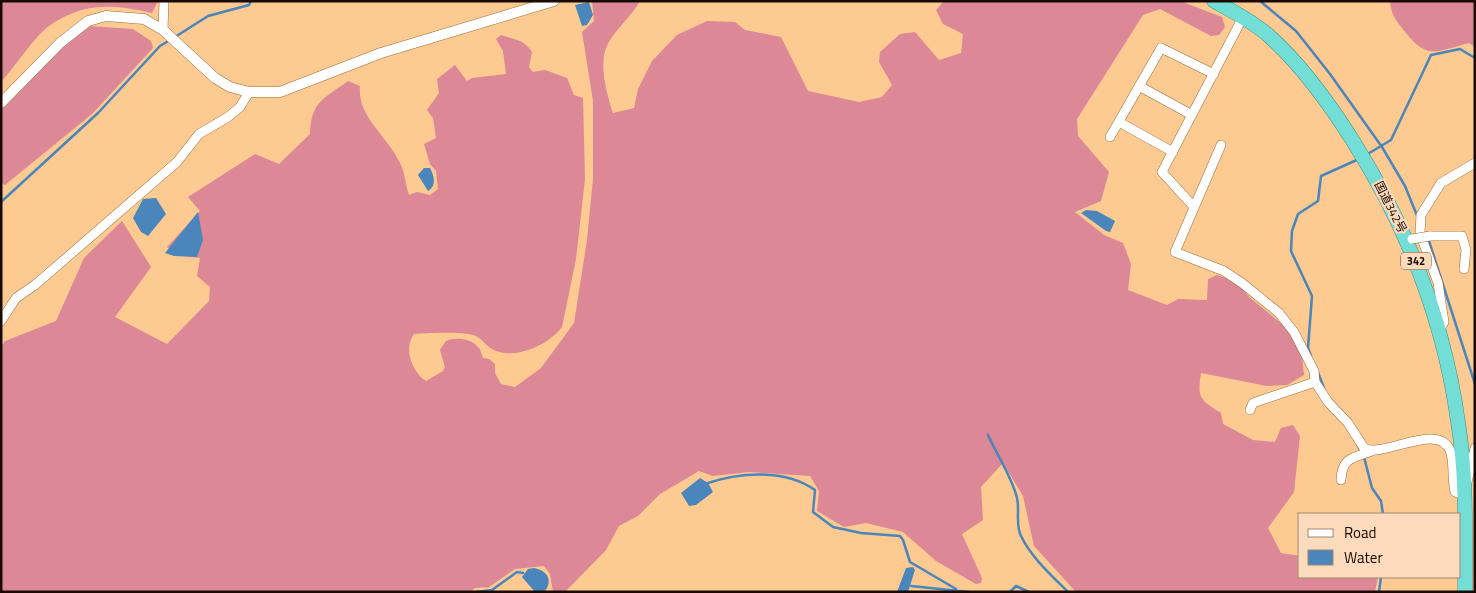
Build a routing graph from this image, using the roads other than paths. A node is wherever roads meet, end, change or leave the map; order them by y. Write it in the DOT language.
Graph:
graph roads {
  1 [pos="164,1"];
  2 [pos="554,1"];
  3 [pos="1214,1"];
  4 [pos="1243,17"];
  5 [pos="163,30"];
  6 [pos="1214,74"];
  7 [pos="1139,86"];
  8 [pos="249,92"];
  9 [pos="1,103"];
  10 [pos="1192,115"];
  11 [pos="1118,122"];
  12 [pos="1110,137"];
  13 [pos="1221,144"];
  14 [pos="1173,152"];
  15 [pos="1475,162"];
  16 [pos="1194,206"];
  17 [pos="1410,239"];
  18 [pos="1464,269"];
  19 [pos="1,321"];
  20 [pos="1439,330"];
  21 [pos="1315,382"];
  22 [pos="1250,410"];
  23 [pos="1475,448"];
  24 [pos="1372,450"];
  25 [pos="1341,480"];
  26 [pos="1464,495"];
  27 [pos="1465,592"];
  1 -- 5 [label="street"];
  2 -- 8 [label="street"];
  3 -- 4 [label="highway, 国道342号 / 342"];
  4 -- 6 [label="street"];
  4 -- 17 [label="highway, 国道342号 / 342"];
  5 -- 8 [label="street"];
  5 -- 9 [label="street"];
  6 -- 7 [label="street"];
  6 -- 10 [label="street"];
  7 -- 10 [label="street"];
  7 -- 11 [label="street"];
  8 -- 19 [label="street"];
  10 -- 14 [label="street"];
  11 -- 12 [label="street"];
  11 -- 14 [label="street"];
  13 -- 16 [label="street"];
  14 -- 16 [label="street"];
  15 -- 20 [label="street"];
  16 -- 21 [label="street"];
  17 -- 18 [label="street, bridge"];
  17 -- 20 [label="highway, 国道342号 / 342"];
  20 -- 26 [label="highway, 国道342号 / 342"];
  21 -- 22 [label="street"];
  21 -- 24 [label="street"];
  23 -- 26 [label="street"];
  24 -- 25 [label="street"];
  24 -- 26 [label="street"];
  26 -- 27 [label="highway, 国道342号 / 342"];
}
